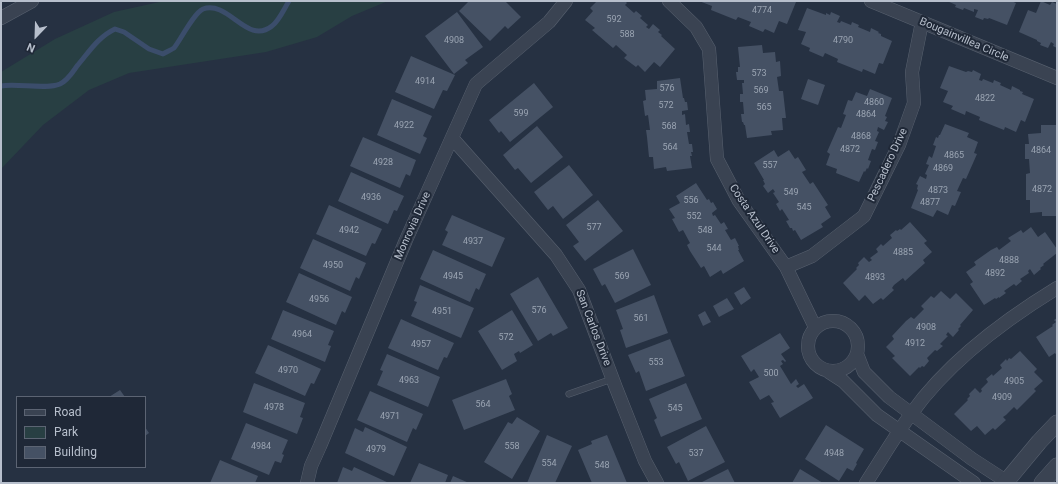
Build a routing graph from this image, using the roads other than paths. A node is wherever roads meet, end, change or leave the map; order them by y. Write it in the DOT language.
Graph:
graph roads {
  1 [pos="32,1"];
  2 [pos="566,1"];
  3 [pos="669,1"];
  4 [pos="871,1"];
  5 [pos="1,18"];
  6 [pos="922,22"];
  7 [pos="1057,78"];
  8 [pos="452,138"];
  9 [pos="786,267"];
  10 [pos="1057,288"];
  11 [pos="815,327"];
  12 [pos="857,354"];
  13 [pos="829,372"];
  14 [pos="612,379"];
  15 [pos="569,394"];
  16 [pos="911,413"];
  17 [pos="1057,423"];
  18 [pos="899,431"];
  19 [pos="1057,466"];
  20 [pos="1006,482"];
  21 [pos="307,483"];
  22 [pos="657,483"];
  23 [pos="866,483"];
  24 [pos="974,483"];
  25 [pos="1042,483"];
  1 -- 5 [label="street"];
  2 -- 8 [label="street, Monrovia Drive"];
  3 -- 9 [label="street, Costa Azul Drive"];
  4 -- 6 [label="street, Bougainvillea Circle"];
  6 -- 7 [label="street, Bougainvillea Circle"];
  6 -- 9 [label="street, Pescadero Drive"];
  8 -- 14 [label="street, San Carlos Drive"];
  8 -- 21 [label="street, Monrovia Drive"];
  9 -- 11 [label="street, Costa Azul Drive"];
  10 -- 16 [label="street"];
  11 -- 12 [label="street"];
  11 -- 13 [label="street"];
  12 -- 13 [label="street"];
  12 -- 16 [label="street"];
  13 -- 18 [label="street"];
  14 -- 15 [label="lane"];
  14 -- 22 [label="street, San Carlos Drive"];
  16 -- 18 [label="street"];
  16 -- 20 [label="street"];
  17 -- 20 [label="street"];
  18 -- 23 [label="street"];
  18 -- 24 [label="street"];
  19 -- 25 [label="street"];
}
